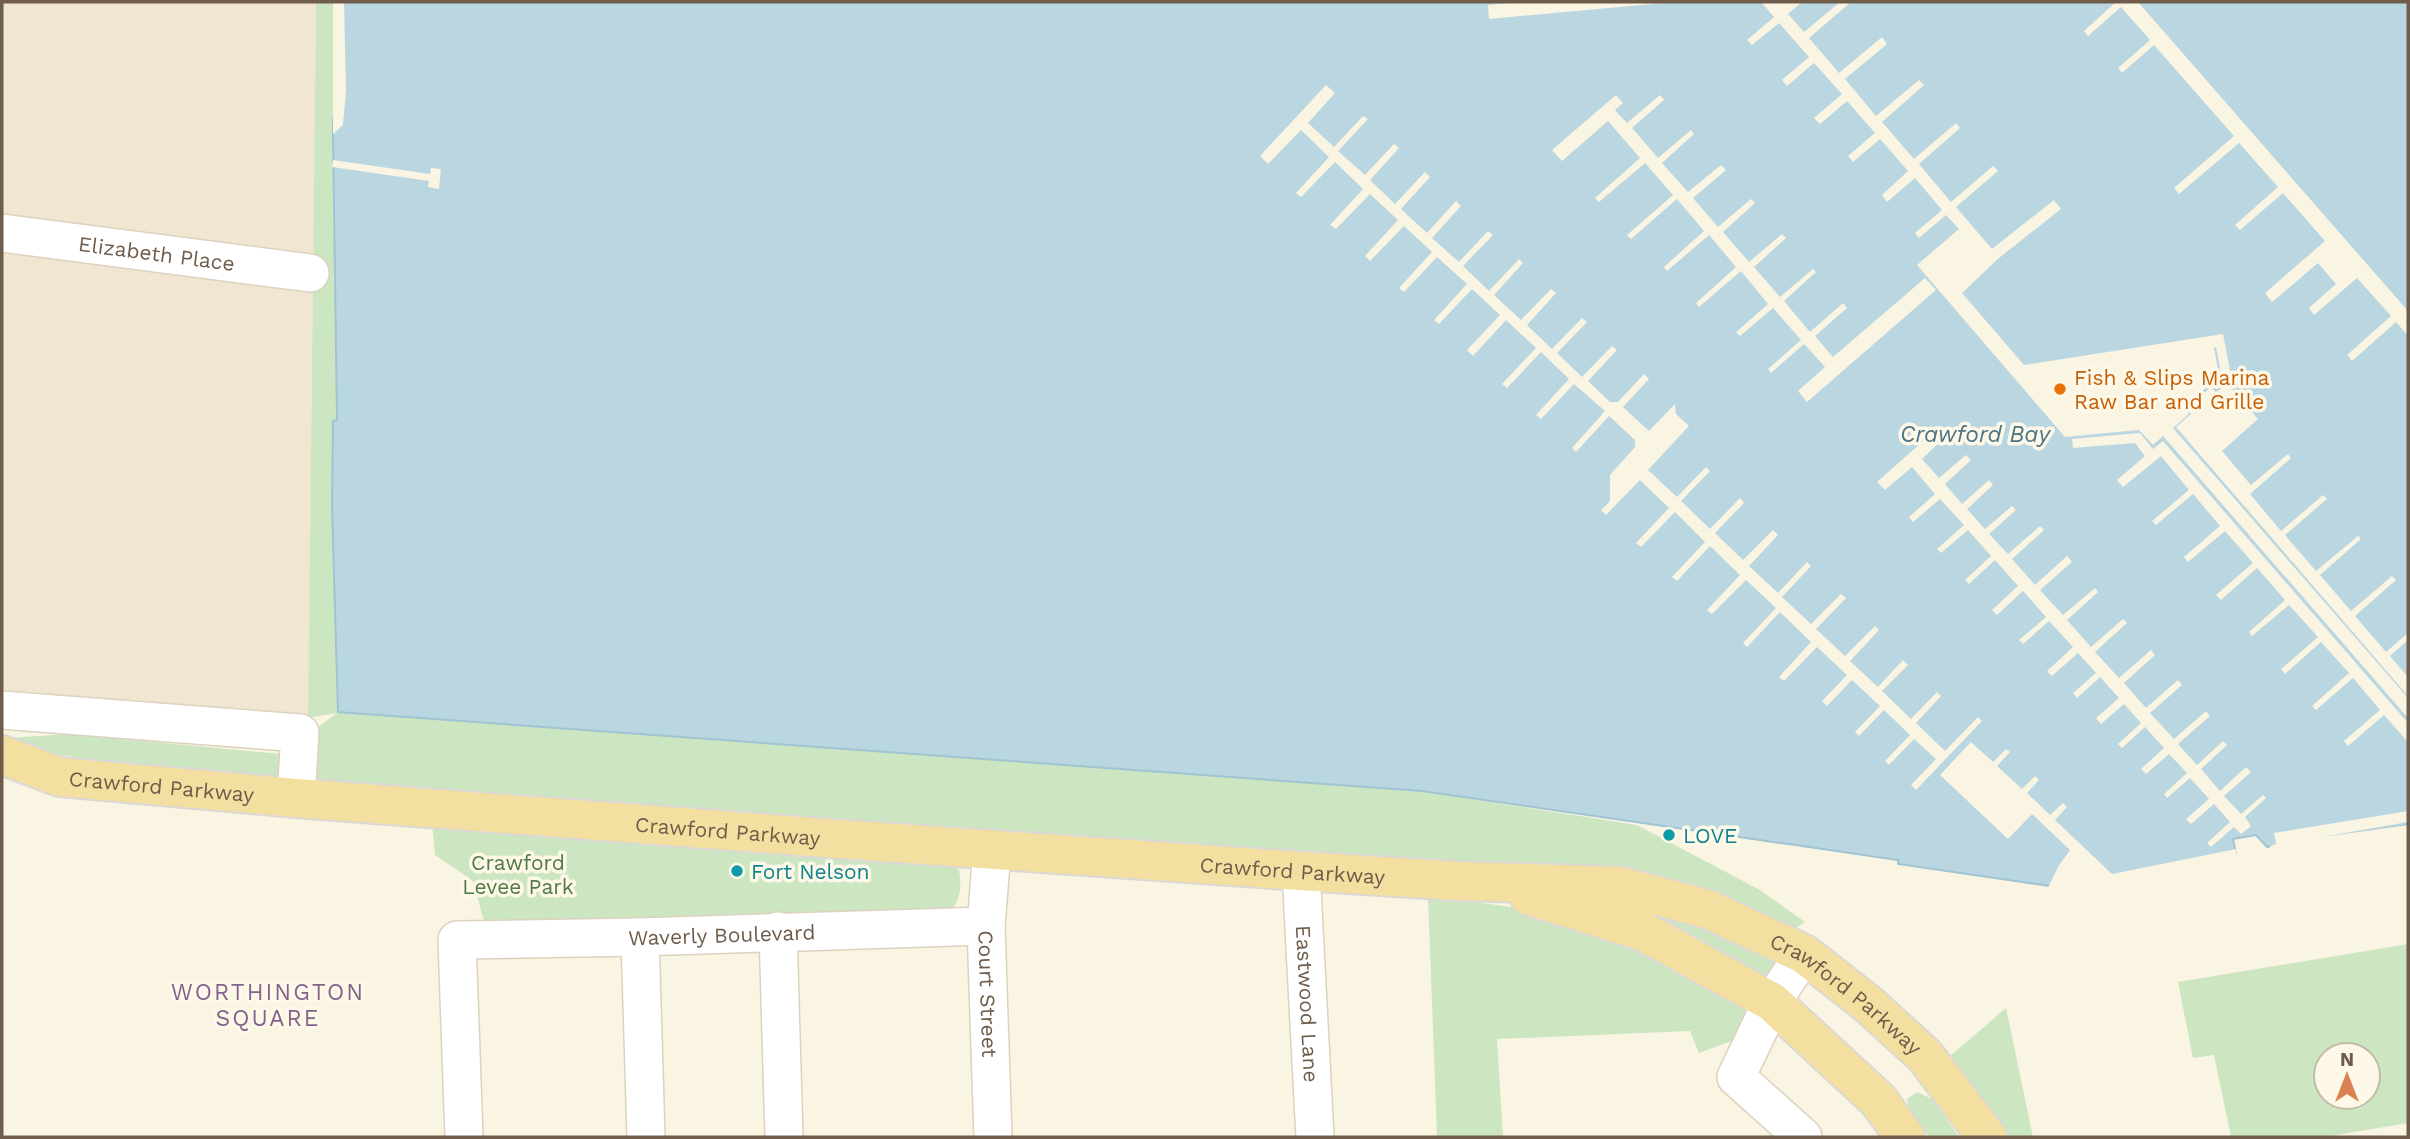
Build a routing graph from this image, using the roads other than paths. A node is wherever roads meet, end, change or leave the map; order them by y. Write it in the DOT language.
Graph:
graph roads {
  1 [pos="2,233"];
  2 [pos="310,273"];
  3 [pos="2,710"];
  4 [pos="2,755"];
  5 [pos="296,798"];
  6 [pos="992,850"];
  7 [pos="1301,871"];
  8 [pos="1458,881"];
  9 [pos="986,926"];
  10 [pos="778,931"];
  11 [pos="640,937"];
  12 [pos="1804,954"];
  13 [pos="1772,1002"];
  14 [pos="464,1137"];
  15 [pos="646,1137"];
  16 [pos="784,1137"];
  17 [pos="993,1137"];
  18 [pos="1315,1137"];
  19 [pos="1803,1137"];
  20 [pos="1905,1137"];
  21 [pos="1987,1137"];
  1 -- 2 [label="street, Elizabeth Place"];
  3 -- 5 [label="street"];
  4 -- 5 [label="main road, Crawford Parkway"];
  5 -- 6 [label="main road, Crawford Parkway"];
  6 -- 7 [label="main road, Crawford Parkway"];
  6 -- 9 [label="street, Court Street"];
  7 -- 8 [label="main road, Crawford Parkway"];
  7 -- 18 [label="street, Eastwood Lane"];
  8 -- 12 [label="main road, Crawford Parkway"];
  8 -- 13 [label="main road, Crawford Parkway"];
  9 -- 10 [label="street, Waverly Boulevard"];
  9 -- 17 [label="street, Court Street"];
  10 -- 11 [label="street, Waverly Boulevard"];
  10 -- 16 [label="street"];
  11 -- 14 [label="street, Waverly Boulevard"];
  11 -- 15 [label="street"];
  12 -- 13 [label="street"];
  12 -- 21 [label="main road, Crawford Parkway"];
  13 -- 19 [label="street"];
  13 -- 20 [label="main road, Crawford Parkway"];
}
